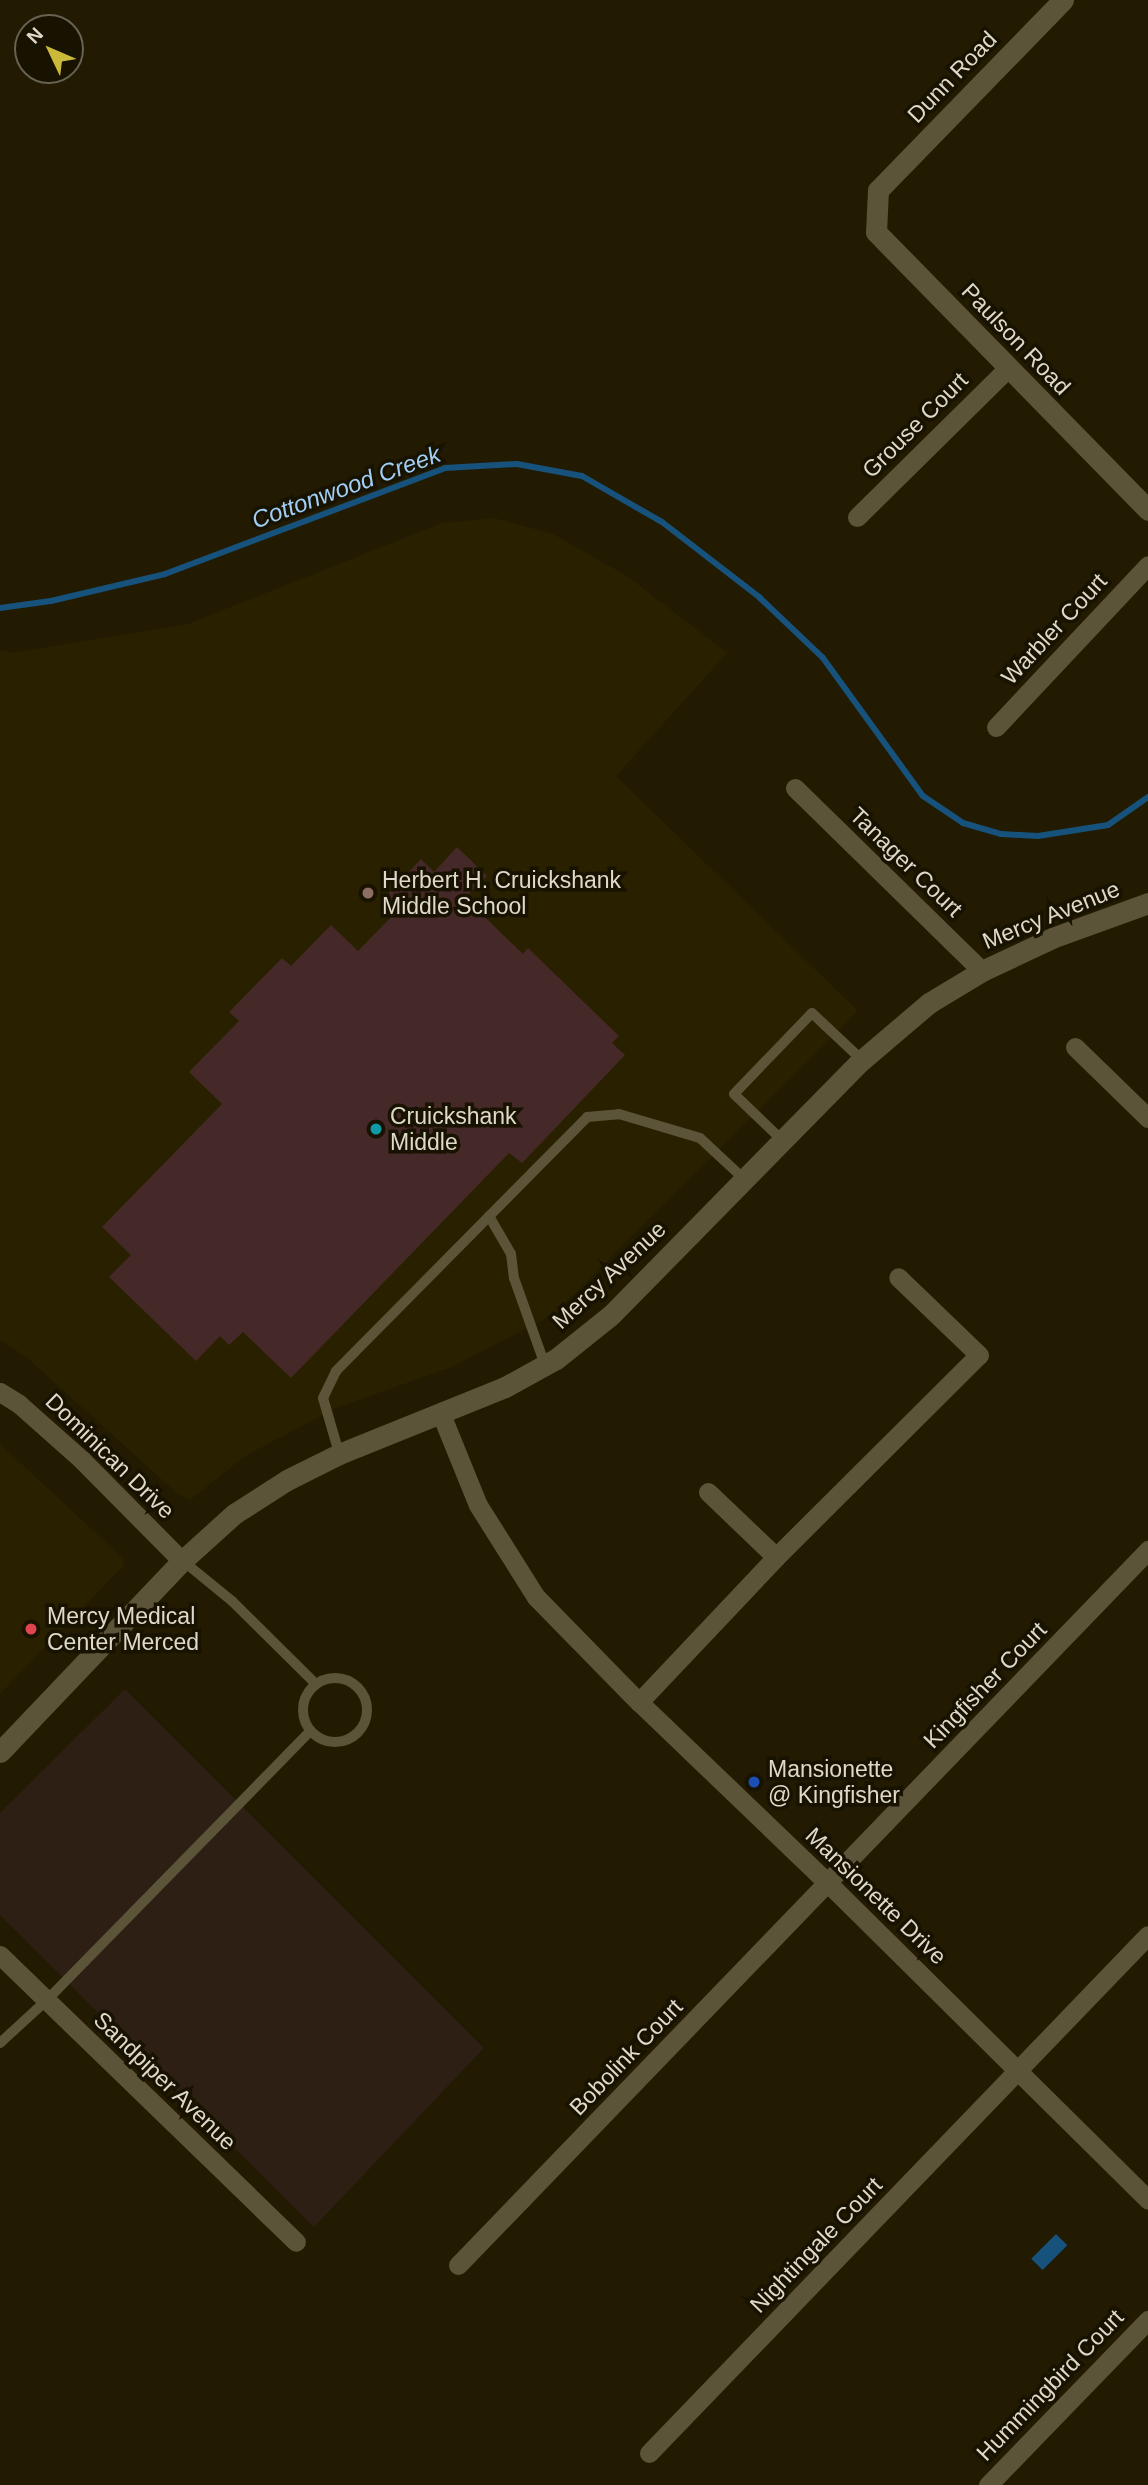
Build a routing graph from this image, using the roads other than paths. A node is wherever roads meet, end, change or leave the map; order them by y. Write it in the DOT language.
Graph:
graph roads {
  1 [pos="1063,0"];
  2 [pos="878,190"];
  3 [pos="1007,369"];
  4 [pos="1148,510"];
  5 [pos="857,517"];
  6 [pos="1148,565"];
  7 [pos="996,727"];
  8 [pos="795,788"];
  9 [pos="1148,903"];
  10 [pos="982,971"];
  11 [pos="1075,1047"];
  12 [pos="862,1060"];
  13 [pos="1148,1118"];
  14 [pos="783,1141"];
  15 [pos="744,1180"];
  16 [pos="489,1216"];
  17 [pos="898,1277"];
  18 [pos="545,1365"];
  19 [pos="3,1398"];
  20 [pos="441,1414"];
  21 [pos="339,1454"];
  22 [pos="708,1492"];
  23 [pos="1148,1550"];
  24 [pos="776,1558"];
  25 [pos="182,1561"];
  26 [pos="316,1684"];
  27 [pos="639,1702"];
  28 [pos="310,1731"];
  29 [pos="0,1752"];
  30 [pos="829,1884"];
  31 [pos="1148,1935"];
  32 [pos="0,1955"];
  33 [pos="47,2000"];
  34 [pos="0,2043"];
  35 [pos="1018,2071"];
  36 [pos="1148,2200"];
  37 [pos="296,2242"];
  38 [pos="458,2265"];
  39 [pos="1148,2319"];
  40 [pos="649,2453"];
  41 [pos="988,2485"];
  1 -- 2 [label="street, Dunn Road"];
  2 -- 3 [label="street, Paulson Road"];
  3 -- 4 [label="street, Paulson Road"];
  3 -- 5 [label="street, Grouse Court"];
  6 -- 7 [label="street, Warbler Court"];
  8 -- 10 [label="street, Tanager Court"];
  9 -- 10 [label="street, Mercy Avenue"];
  10 -- 12 [label="street, Mercy Avenue"];
  11 -- 13 [label="street"];
  12 -- 14 [label="street, Mercy Avenue"];
  12 -- 14 [label="lane"];
  14 -- 15 [label="street, Mercy Avenue"];
  15 -- 16 [label="lane"];
  15 -- 18 [label="street, Mercy Avenue"];
  16 -- 18 [label="lane"];
  16 -- 21 [label="lane"];
  17 -- 24 [label="street"];
  18 -- 20 [label="street, Mercy Avenue"];
  19 -- 25 [label="street, Dominican Drive"];
  20 -- 21 [label="street, Mercy Avenue"];
  20 -- 27 [label="street, Mansionette Drive"];
  21 -- 25 [label="street, Mercy Avenue"];
  22 -- 24 [label="street"];
  23 -- 30 [label="street, Kingfisher Court"];
  24 -- 27 [label="street"];
  25 -- 26 [label="lane"];
  25 -- 29 [label="street, Mercy Avenue"];
  26 -- 28 [label="lane"];
  26 -- 28 [label="lane"];
  27 -- 30 [label="street, Mansionette Drive"];
  28 -- 33 [label="lane"];
  30 -- 35 [label="street, Mansionette Drive"];
  30 -- 38 [label="street, Bobolink Court"];
  31 -- 35 [label="street, Nightingale Court"];
  32 -- 33 [label="street, Sandpiper Avenue"];
  33 -- 34 [label="lane"];
  33 -- 37 [label="street, Sandpiper Avenue"];
  35 -- 36 [label="street, Mansionette Drive"];
  35 -- 40 [label="street, Nightingale Court"];
  39 -- 41 [label="street, Hummingbird Court"];
}
